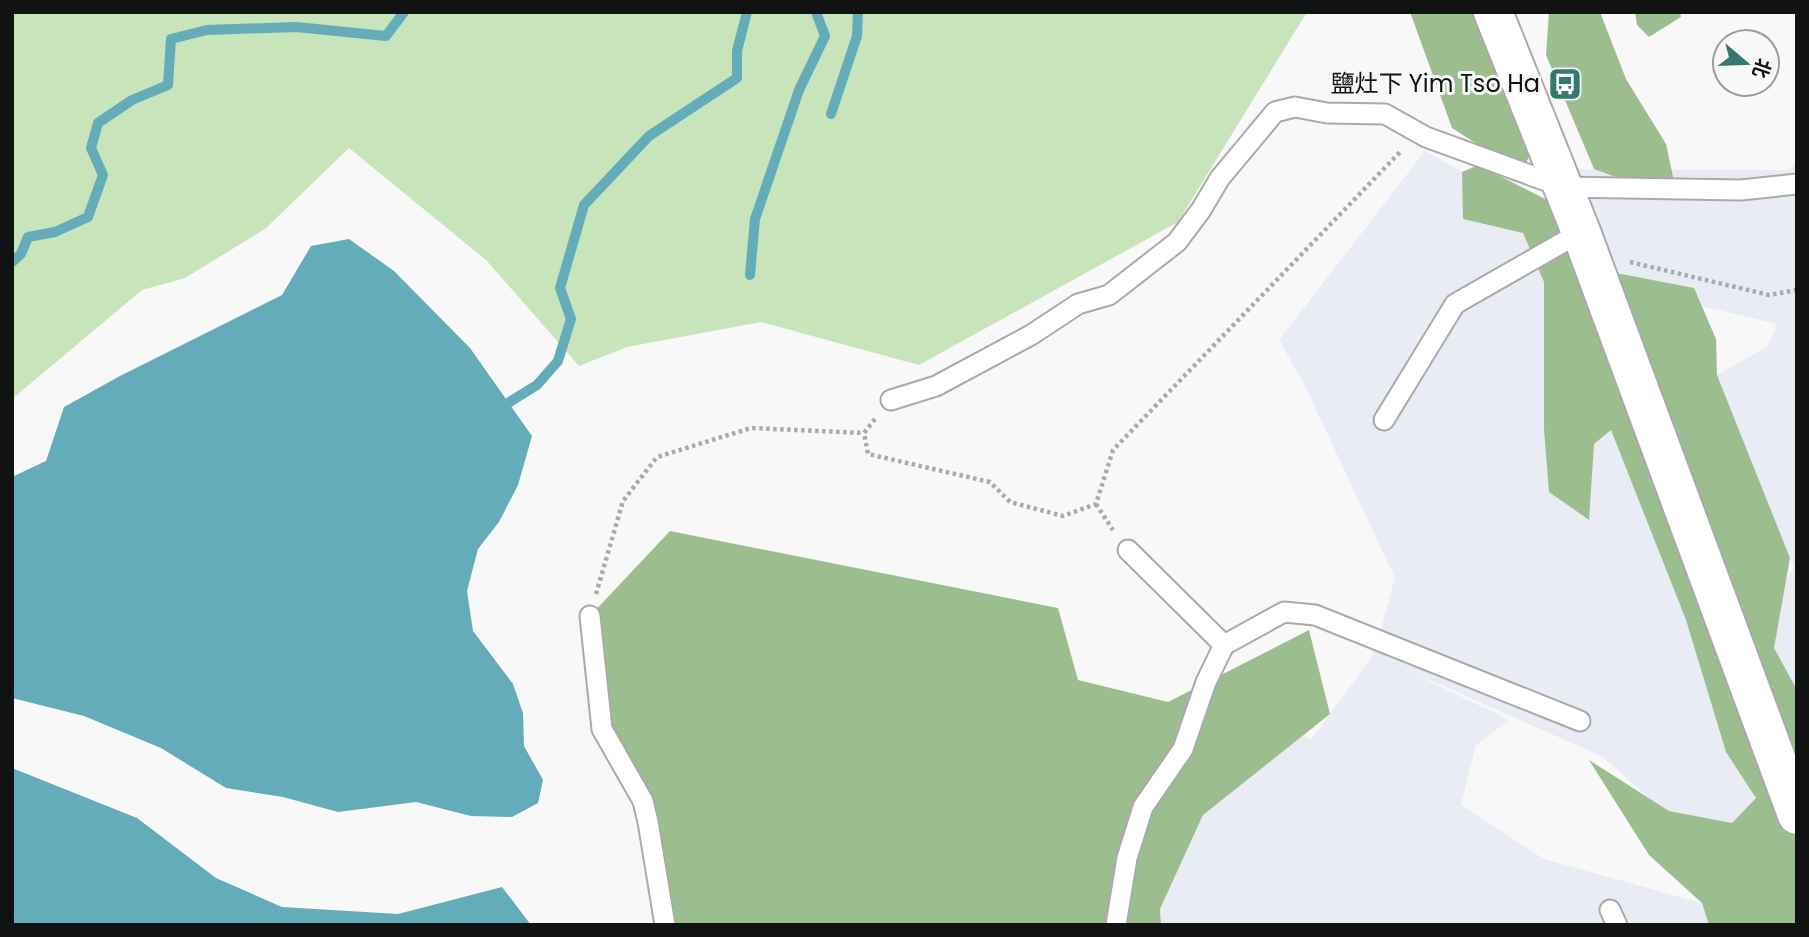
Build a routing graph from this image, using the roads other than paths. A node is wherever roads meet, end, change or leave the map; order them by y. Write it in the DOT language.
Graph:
graph roads {
  1 [pos="1493,12"];
  2 [pos="1797,184"];
  3 [pos="1563,187"];
  4 [pos="1584,242"];
  5 [pos="891,400"];
  6 [pos="1384,420"];
  7 [pos="1128,550"];
  8 [pos="590,616"];
  9 [pos="1224,645"];
  10 [pos="1580,721"];
  11 [pos="1797,816"];
  12 [pos="665,925"];
  13 [pos="1116,925"];
  1 -- 3 [label="main road"];
  2 -- 3 [label="lane"];
  3 -- 4 [label="main road"];
  3 -- 5 [label="lane"];
  4 -- 6 [label="lane"];
  4 -- 11 [label="main road"];
  7 -- 9 [label="lane"];
  8 -- 12 [label="lane"];
  9 -- 10 [label="lane"];
  9 -- 13 [label="lane"];
}
